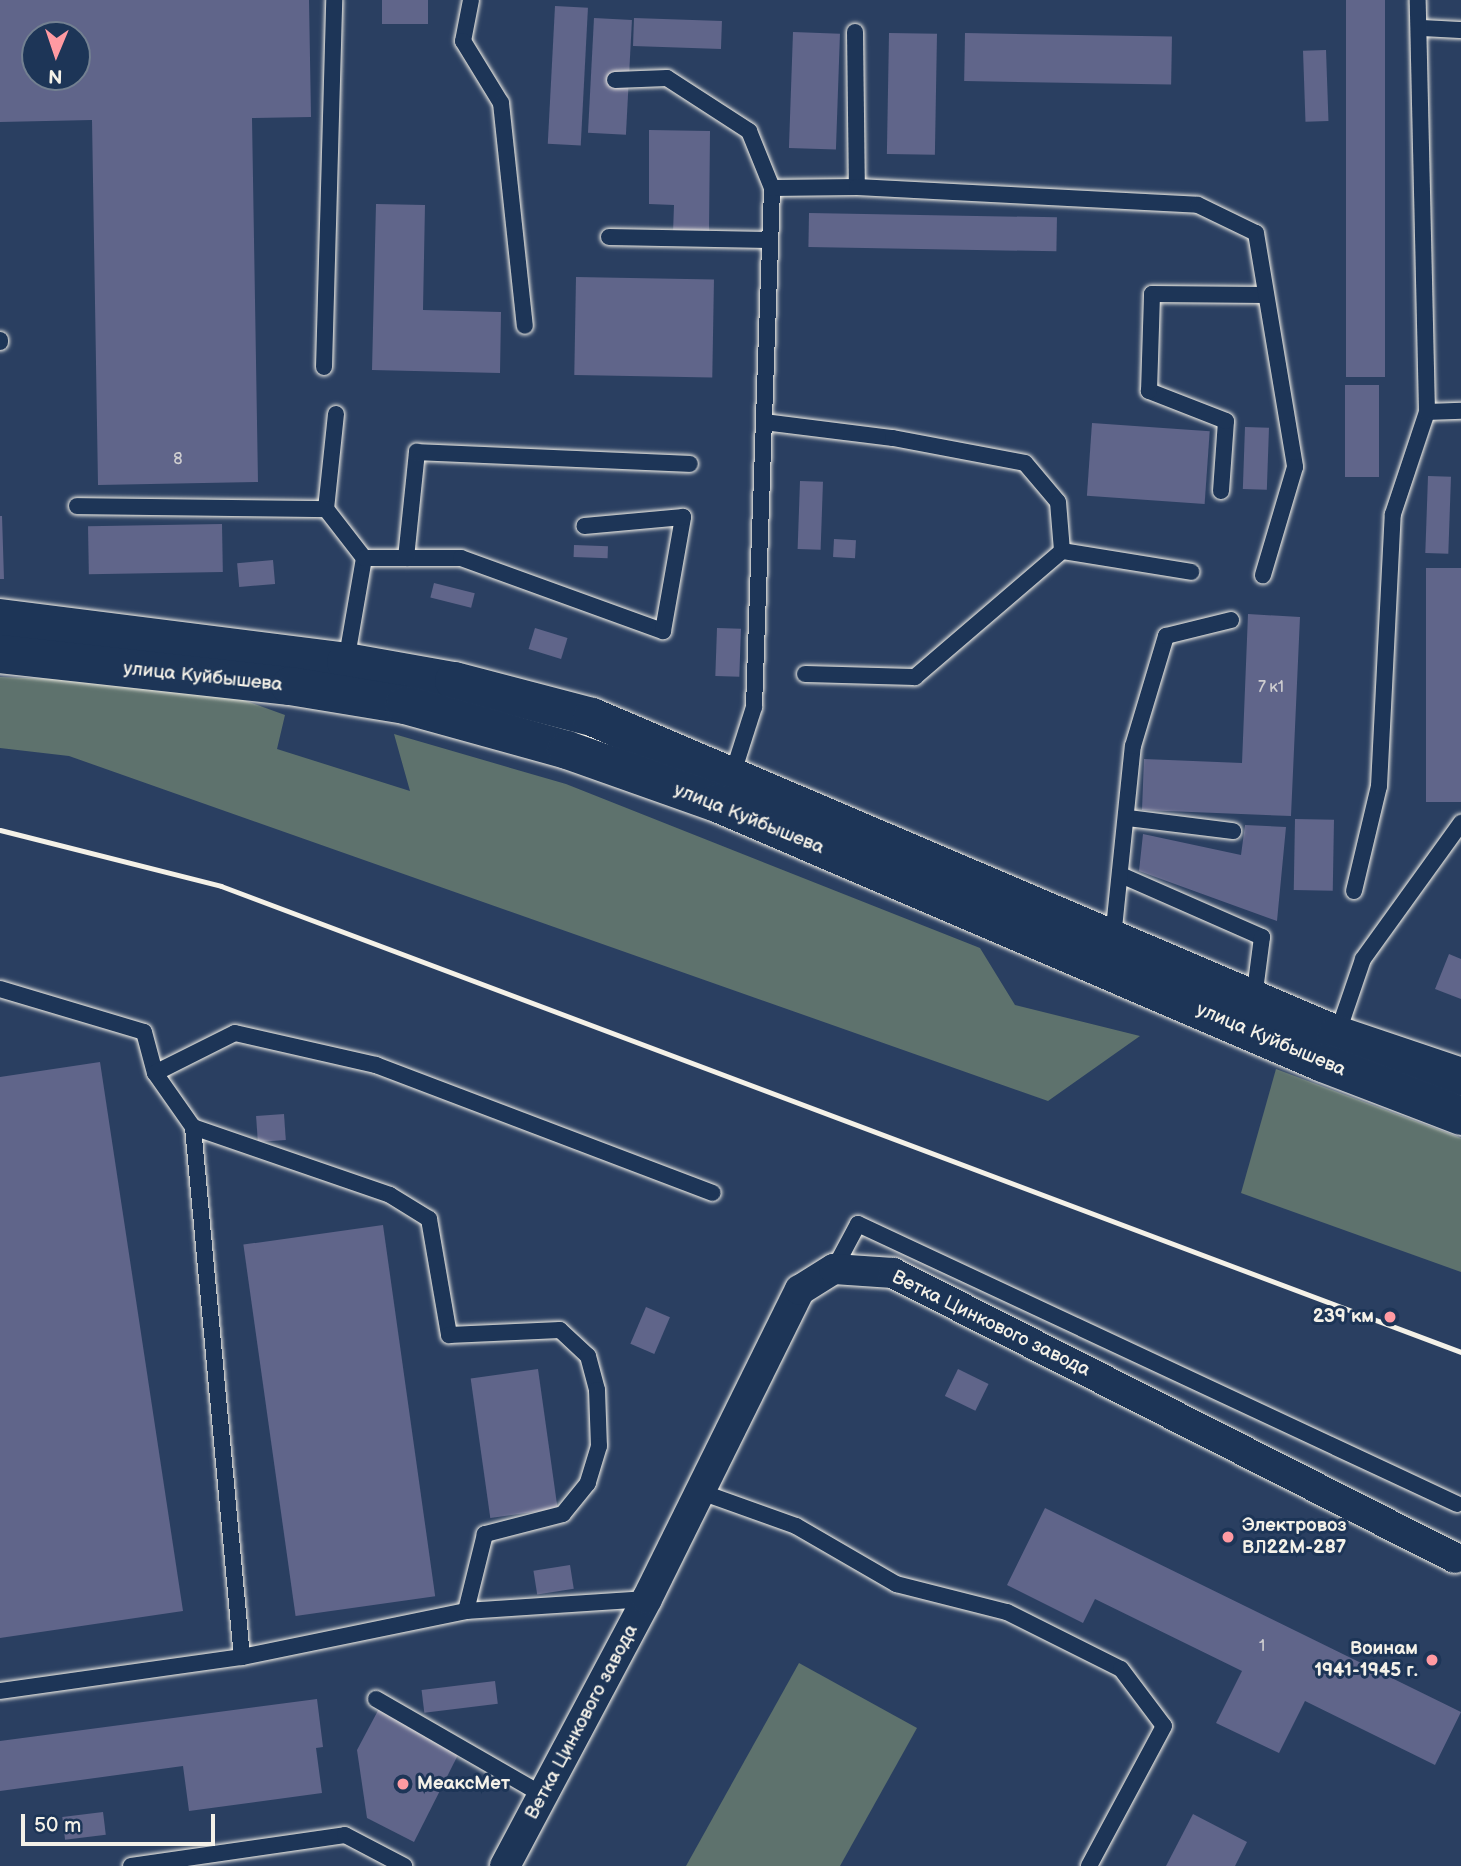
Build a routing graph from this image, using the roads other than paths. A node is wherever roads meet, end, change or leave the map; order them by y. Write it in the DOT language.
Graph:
graph roads {
  1 [pos="334,0"];
  2 [pos="471,0"];
  3 [pos="1418,0"];
  4 [pos="1421,28"];
  5 [pos="1461,30"];
  6 [pos="855,32"];
  7 [pos="615,80"];
  8 [pos="857,187"];
  9 [pos="772,188"];
  10 [pos="609,237"];
  11 [pos="768,240"];
  12 [pos="1266,295"];
  13 [pos="525,326"];
  14 [pos="324,367"];
  15 [pos="1461,411"];
  16 [pos="1427,412"];
  17 [pos="336,414"];
  18 [pos="765,422"];
  19 [pos="690,464"];
  20 [pos="1221,491"];
  21 [pos="77,506"];
  22 [pos="326,509"];
  23 [pos="584,526"];
  24 [pos="1062,551"];
  25 [pos="364,558"];
  26 [pos="406,558"];
  27 [pos="1191,572"];
  28 [pos="1263,575"];
  29 [pos="0,618"];
  30 [pos="1231,620"];
  31 [pos="0,654"];
  32 [pos="346,662"];
  33 [pos="805,674"];
  34 [pos="725,790"];
  35 [pos="1128,818"];
  36 [pos="1461,823"];
  37 [pos="1233,831"];
  38 [pos="1123,876"];
  39 [pos="1354,891"];
  40 [pos="1113,939"];
  41 [pos="0,989"];
  42 [pos="1254,999"];
  43 [pos="1337,1035"];
  44 [pos="155,1073"];
  45 [pos="1461,1077"];
  46 [pos="1461,1116"];
  47 [pos="193,1127"];
  48 [pos="713,1193"];
  49 [pos="834,1269"];
  50 [pos="701,1492"];
  51 [pos="1457,1504"];
  52 [pos="1455,1558"];
  53 [pos="647,1599"];
  54 [pos="466,1611"];
  55 [pos="242,1657"];
  56 [pos="0,1691"];
  57 [pos="376,1699"];
  58 [pos="543,1795"];
  59 [pos="131,1866"];
  60 [pos="404,1866"];
  61 [pos="505,1866"];
  62 [pos="1088,1866"];
  1 -- 14 [label="lane"];
  2 -- 13 [label="lane"];
  3 -- 4 [label="lane"];
  4 -- 5 [label="lane"];
  4 -- 16 [label="lane"];
  6 -- 8 [label="lane"];
  7 -- 9 [label="lane"];
  8 -- 9 [label="lane"];
  8 -- 12 [label="lane"];
  9 -- 11 [label="lane"];
  10 -- 11 [label="lane"];
  11 -- 18 [label="lane"];
  12 -- 20 [label="lane"];
  12 -- 28 [label="lane"];
  15 -- 16 [label="lane"];
  16 -- 39 [label="lane"];
  17 -- 22 [label="lane"];
  18 -- 24 [label="lane"];
  18 -- 34 [label="lane"];
  19 -- 26 [label="lane"];
  21 -- 22 [label="lane"];
  22 -- 25 [label="lane"];
  23 -- 26 [label="lane"];
  24 -- 27 [label="lane"];
  24 -- 33 [label="lane"];
  25 -- 26 [label="lane"];
  25 -- 32 [label="lane"];
  29 -- 32 [label="main road, улица Куйбышева"];
  30 -- 35 [label="lane"];
  31 -- 34 [label="main road, улица Куйбышева"];
  32 -- 34 [label="main road, улица Куйбышева"];
  34 -- 40 [label="main road, улица Куйбышева"];
  34 -- 46 [label="main road, улица Куйбышева"];
  35 -- 37 [label="lane"];
  35 -- 38 [label="lane"];
  36 -- 43 [label="lane"];
  38 -- 40 [label="lane"];
  38 -- 42 [label="lane"];
  40 -- 42 [label="main road, улица Куйбышева"];
  41 -- 44 [label="lane"];
  42 -- 43 [label="main road, улица Куйбышева"];
  43 -- 45 [label="main road, улица Куйбышева"];
  44 -- 47 [label="lane"];
  44 -- 48 [label="lane"];
  47 -- 54 [label="lane"];
  47 -- 55 [label="lane"];
  49 -- 50 [label="street, Ветка Цинкового завода"];
  49 -- 51 [label="lane"];
  49 -- 52 [label="street, Ветка Цинкового завода"];
  50 -- 53 [label="street, Ветка Цинкового завода"];
  50 -- 62 [label="lane"];
  53 -- 54 [label="lane"];
  53 -- 58 [label="street, Ветка Цинкового завода"];
  54 -- 55 [label="lane"];
  55 -- 56 [label="lane"];
  57 -- 58 [label="lane"];
  58 -- 61 [label="street, Ветка Цинкового завода"];
  59 -- 60 [label="lane"];
}
